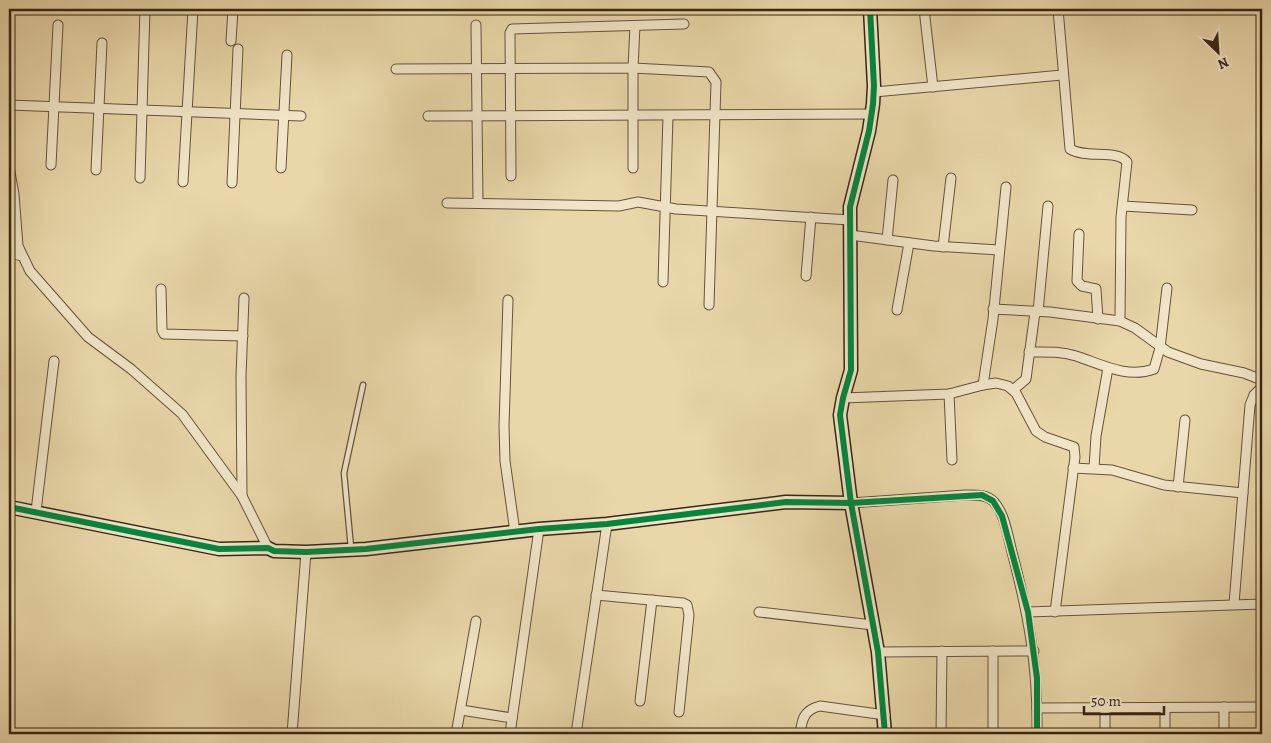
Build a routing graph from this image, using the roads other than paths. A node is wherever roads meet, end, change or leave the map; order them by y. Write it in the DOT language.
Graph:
graph roads {
  1 [pos="146,9"];
  2 [pos="193,9"];
  3 [pos="233,9"];
  4 [pos="870,9"];
  5 [pos="924,9"];
  6 [pos="1058,9"];
  7 [pos="684,24"];
  8 [pos="476,25"];
  9 [pos="58,26"];
  10 [pos="635,26"];
  11 [pos="231,41"];
  12 [pos="102,43"];
  13 [pos="238,49"];
  14 [pos="287,55"];
  15 [pos="632,68"];
  16 [pos="396,69"];
  17 [pos="510,69"];
  18 [pos="477,70"];
  19 [pos="1062,75"];
  20 [pos="933,87"];
  21 [pos="874,92"];
  22 [pos="9,105"];
  23 [pos="53,106"];
  24 [pos="98,108"];
  25 [pos="143,110"];
  26 [pos="187,112"];
  27 [pos="234,113"];
  28 [pos="872,114"];
  29 [pos="284,115"];
  30 [pos="477,115"];
  31 [pos="511,115"];
  32 [pos="301,116"];
  33 [pos="428,116"];
  34 [pos="634,116"];
  35 [pos="668,116"];
  36 [pos="715,117"];
  37 [pos="51,166"];
  38 [pos="9,167"];
  39 [pos="281,168"];
  40 [pos="633,168"];
  41 [pos="96,170"];
  42 [pos="511,176"];
  43 [pos="140,178"];
  44 [pos="950,178"];
  45 [pos="892,180"];
  46 [pos="183,182"];
  47 [pos="232,183"];
  48 [pos="1006,187"];
  49 [pos="448,203"];
  50 [pos="478,204"];
  51 [pos="1048,206"];
  52 [pos="1122,206"];
  53 [pos="665,207"];
  54 [pos="1192,210"];
  55 [pos="713,211"];
  56 [pos="811,217"];
  57 [pos="850,220"];
  58 [pos="1079,234"];
  59 [pos="850,235"];
  60 [pos="887,240"];
  61 [pos="909,243"];
  62 [pos="943,247"];
  63 [pos="999,250"];
  64 [pos="9,253"];
  65 [pos="22,256"];
  66 [pos="806,276"];
  67 [pos="663,282"];
  68 [pos="1167,288"];
  69 [pos="161,289"];
  70 [pos="244,298"];
  71 [pos="508,300"];
  72 [pos="709,305"];
  73 [pos="896,310"];
  74 [pos="994,310"];
  75 [pos="1036,312"];
  76 [pos="1098,319"];
  77 [pos="1120,322"];
  78 [pos="243,336"];
  79 [pos="1160,348"];
  80 [pos="1029,352"];
  81 [pos="54,361"];
  82 [pos="1108,368"];
  83 [pos="1262,380"];
  84 [pos="363,385"];
  85 [pos="983,385"];
  86 [pos="1262,387"];
  87 [pos="1013,390"];
  88 [pos="949,394"];
  89 [pos="843,398"];
  90 [pos="1185,420"];
  91 [pos="952,460"];
  92 [pos="1073,468"];
  93 [pos="1094,468"];
  94 [pos="1178,487"];
  95 [pos="1243,493"];
  96 [pos="242,496"];
  97 [pos="851,503"];
  98 [pos="9,507"];
  99 [pos="36,512"];
  100 [pos="607,524"];
  101 [pos="539,529"];
  102 [pos="515,532"];
  103 [pos="268,548"];
  104 [pos="351,550"];
  105 [pos="306,552"];
  106 [pos="596,595"];
  107 [pos="652,600"];
  108 [pos="1234,604"];
  109 [pos="1262,604"];
  110 [pos="760,612"];
  111 [pos="1028,612"];
  112 [pos="1055,612"];
  113 [pos="476,621"];
  114 [pos="873,625"];
  115 [pos="942,651"];
  116 [pos="993,651"];
  117 [pos="1034,651"];
  118 [pos="878,652"];
  119 [pos="640,700"];
  120 [pos="1224,707"];
  121 [pos="1262,707"];
  122 [pos="1037,708"];
  123 [pos="1105,708"];
  124 [pos="1165,708"];
  125 [pos="461,710"];
  126 [pos="679,712"];
  127 [pos="885,715"];
  128 [pos="512,718"];
  129 [pos="292,734"];
  130 [pos="456,734"];
  131 [pos="510,734"];
  132 [pos="576,734"];
  133 [pos="800,734"];
  134 [pos="885,734"];
  135 [pos="941,734"];
  136 [pos="993,734"];
  137 [pos="1037,734"];
  138 [pos="1105,734"];
  139 [pos="1165,734"];
  140 [pos="1224,734"];
  1 -- 25 [label="street"];
  2 -- 26 [label="street"];
  3 -- 11 [label="street"];
  4 -- 21 [label="street"];
  5 -- 20 [label="street"];
  6 -- 19 [label="street"];
  7 -- 10 [label="street"];
  8 -- 18 [label="street"];
  9 -- 23 [label="street"];
  10 -- 15 [label="street"];
  10 -- 17 [label="street"];
  12 -- 24 [label="street"];
  13 -- 27 [label="street"];
  14 -- 29 [label="street"];
  15 -- 17 [label="street"];
  15 -- 34 [label="street"];
  15 -- 36 [label="street"];
  16 -- 18 [label="street"];
  17 -- 18 [label="street"];
  17 -- 31 [label="street"];
  18 -- 30 [label="street"];
  19 -- 20 [label="street"];
  19 -- 52 [label="street"];
  20 -- 21 [label="street"];
  21 -- 28 [label="street"];
  22 -- 23 [label="street"];
  23 -- 24 [label="street"];
  23 -- 37 [label="street"];
  24 -- 25 [label="street"];
  24 -- 41 [label="street"];
  25 -- 26 [label="street"];
  25 -- 43 [label="street"];
  26 -- 27 [label="street"];
  26 -- 46 [label="street"];
  27 -- 29 [label="street"];
  27 -- 47 [label="street"];
  28 -- 36 [label="street"];
  28 -- 57 [label="street"];
  29 -- 32 [label="street"];
  29 -- 39 [label="street"];
  30 -- 31 [label="street"];
  30 -- 33 [label="street"];
  30 -- 50 [label="street"];
  31 -- 34 [label="street"];
  31 -- 42 [label="street"];
  34 -- 35 [label="street"];
  34 -- 40 [label="street"];
  35 -- 36 [label="street"];
  35 -- 53 [label="street"];
  36 -- 55 [label="street"];
  38 -- 65 [label="street"];
  44 -- 62 [label="street"];
  45 -- 60 [label="street"];
  48 -- 63 [label="street"];
  49 -- 50 [label="street"];
  50 -- 53 [label="street"];
  51 -- 75 [label="street"];
  52 -- 54 [label="street"];
  52 -- 77 [label="street"];
  53 -- 55 [label="street"];
  53 -- 67 [label="street"];
  55 -- 56 [label="street"];
  55 -- 72 [label="street"];
  56 -- 57 [label="street"];
  56 -- 66 [label="street"];
  57 -- 59 [label="street"];
  58 -- 76 [label="street"];
  59 -- 60 [label="street"];
  59 -- 89 [label="street"];
  60 -- 61 [label="street"];
  61 -- 62 [label="street"];
  61 -- 73 [label="street"];
  62 -- 63 [label="street"];
  63 -- 74 [label="street"];
  64 -- 65 [label="street"];
  65 -- 96 [label="street"];
  68 -- 79 [label="street"];
  69 -- 78 [label="street"];
  70 -- 78 [label="street"];
  71 -- 102 [label="street"];
  74 -- 75 [label="street"];
  74 -- 85 [label="street"];
  75 -- 76 [label="street"];
  75 -- 80 [label="street"];
  76 -- 77 [label="street"];
  77 -- 79 [label="street"];
  78 -- 96 [label="street"];
  79 -- 82 [label="street"];
  79 -- 83 [label="street"];
  80 -- 82 [label="street"];
  80 -- 87 [label="street"];
  81 -- 99 [label="street"];
  82 -- 93 [label="street"];
  84 -- 104 [label="lane"];
  85 -- 87 [label="street"];
  85 -- 88 [label="street"];
  86 -- 95 [label="street"];
  87 -- 92 [label="street"];
  88 -- 89 [label="street"];
  88 -- 91 [label="street"];
  89 -- 97 [label="street"];
  90 -- 94 [label="street"];
  92 -- 93 [label="street"];
  92 -- 112 [label="street"];
  93 -- 94 [label="street"];
  94 -- 95 [label="street"];
  95 -- 108 [label="street"];
  96 -- 103 [label="street"];
  97 -- 100 [label="street"];
  97 -- 111 [label="street"];
  97 -- 114 [label="street"];
  98 -- 99 [label="street"];
  99 -- 103 [label="street"];
  100 -- 101 [label="street"];
  100 -- 106 [label="street"];
  101 -- 102 [label="street"];
  101 -- 128 [label="street"];
  102 -- 104 [label="street"];
  103 -- 105 [label="street"];
  104 -- 105 [label="street"];
  105 -- 129 [label="street"];
  106 -- 107 [label="street"];
  106 -- 132 [label="street"];
  107 -- 119 [label="street"];
  107 -- 126 [label="street"];
  108 -- 109 [label="street"];
  108 -- 112 [label="street"];
  110 -- 114 [label="street"];
  111 -- 112 [label="street"];
  111 -- 117 [label="street"];
  113 -- 125 [label="street"];
  114 -- 118 [label="street"];
  115 -- 116 [label="street"];
  115 -- 118 [label="street"];
  115 -- 135 [label="street"];
  116 -- 117 [label="street"];
  116 -- 136 [label="street"];
  117 -- 122 [label="street"];
  118 -- 127 [label="street"];
  120 -- 121 [label="street"];
  120 -- 124 [label="street"];
  120 -- 140 [label="street"];
  122 -- 123 [label="street"];
  122 -- 137 [label="street"];
  123 -- 124 [label="street"];
  123 -- 138 [label="street"];
  124 -- 139 [label="street"];
  125 -- 128 [label="street"];
  125 -- 130 [label="street"];
  127 -- 133 [label="street"];
  127 -- 134 [label="street"];
  128 -- 131 [label="street"];
}
